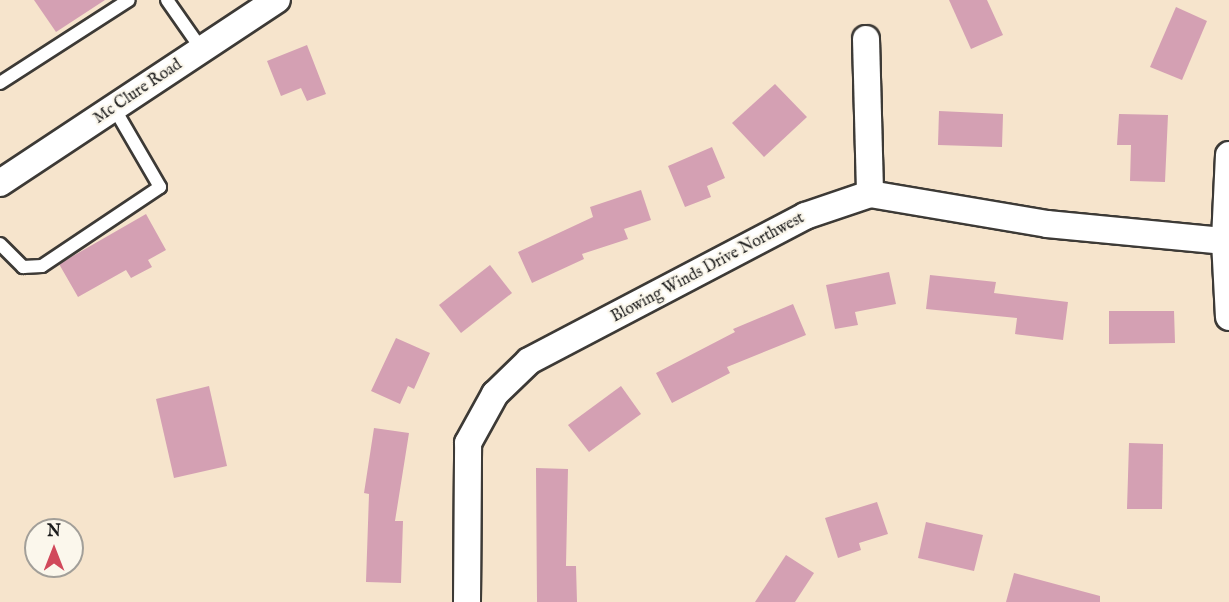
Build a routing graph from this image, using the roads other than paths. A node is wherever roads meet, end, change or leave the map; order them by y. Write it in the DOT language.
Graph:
graph roads {
  1 [pos="129,0"];
  2 [pos="167,0"];
  3 [pos="277,0"];
  4 [pos="866,39"];
  5 [pos="202,50"];
  6 [pos="0,83"];
  7 [pos="114,108"];
  8 [pos="1229,155"];
  9 [pos="0,183"];
  10 [pos="870,194"];
  11 [pos="1225,241"];
  12 [pos="0,244"];
  13 [pos="1229,317"];
  14 [pos="467,602"];
  1 -- 6 [label="lane"];
  2 -- 5 [label="lane"];
  3 -- 5 [label="street, Mc Clure Road"];
  4 -- 10 [label="street"];
  5 -- 7 [label="street, Mc Clure Road"];
  7 -- 9 [label="street, Mc Clure Road"];
  7 -- 12 [label="lane"];
  8 -- 11 [label="street"];
  10 -- 11 [label="street, Blowing Winds Drive Northwest"];
  10 -- 14 [label="street, Blowing Winds Drive Northwest"];
  11 -- 13 [label="street"];
}
